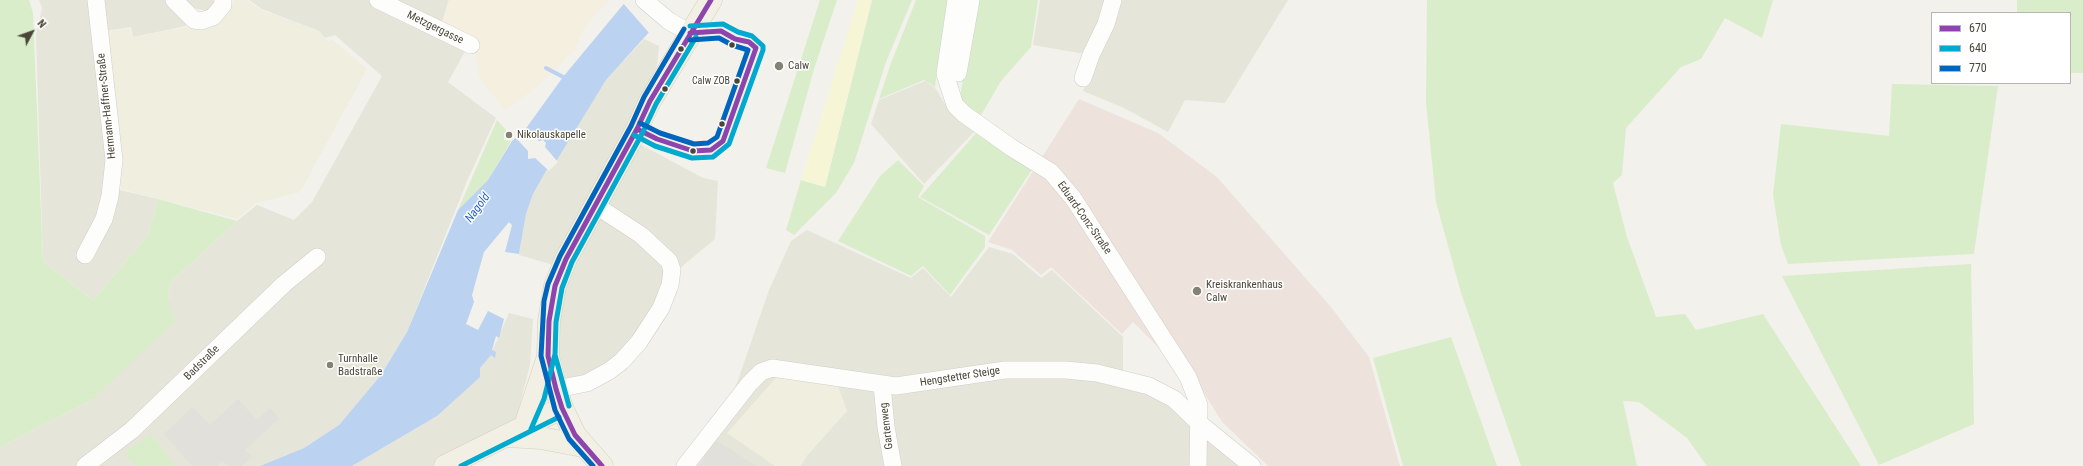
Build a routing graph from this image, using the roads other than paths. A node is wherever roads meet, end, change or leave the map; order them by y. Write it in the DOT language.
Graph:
graph roads {
  1 [pos="96,0"];
  2 [pos="174,0"];
  3 [pos="223,0"];
  4 [pos="378,0"];
  5 [pos="644,0"];
  6 [pos="712,0"];
  7 [pos="956,0"];
  8 [pos="971,0"];
  9 [pos="1113,0"];
  10 [pos="690,33"];
  11 [pos="471,45"];
  12 [pos="1083,78"];
  13 [pos="955,105"];
  14 [pos="595,205"];
  15 [pos="86,255"];
  16 [pos="317,257"];
  17 [pos="548,356"];
  18 [pos="882,385"];
  19 [pos="559,399"];
  20 [pos="1199,423"];
  21 [pos="516,431"];
  22 [pos="583,446"];
  23 [pos="85,466"];
  24 [pos="446,466"];
  25 [pos="602,466"];
  26 [pos="685,466"];
  27 [pos="893,466"];
  28 [pos="1198,466"];
  29 [pos="1252,466"];
  1 -- 15 [label="street, Hermann-Haffner-Straße"];
  2 -- 3 [label="street"];
  4 -- 11 [label="street, Metzgergasse"];
  5 -- 10 [label="street"];
  6 -- 10 [label="main road"];
  7 -- 13 [label="street"];
  8 -- 13 [label="street"];
  9 -- 12 [label="street"];
  10 -- 14 [label="main road"];
  13 -- 20 [label="street, Eduard-Conz-Straße"];
  14 -- 17 [label="main road"];
  14 -- 19 [label="street"];
  16 -- 23 [label="street, Badstraße"];
  17 -- 19 [label="main road"];
  17 -- 21 [label="main road"];
  18 -- 20 [label="street, Hengstetter Steige"];
  18 -- 26 [label="street, Hengstetter Steige"];
  18 -- 27 [label="street, Gartenweg"];
  19 -- 21 [label="main road"];
  19 -- 22 [label="main road"];
  20 -- 28 [label="street, Eduard-Conz-Straße"];
  20 -- 29 [label="street, Hengstetter Steige"];
  21 -- 22 [label="main road"];
  21 -- 24 [label="main road"];
  22 -- 25 [label="main road"];
}
